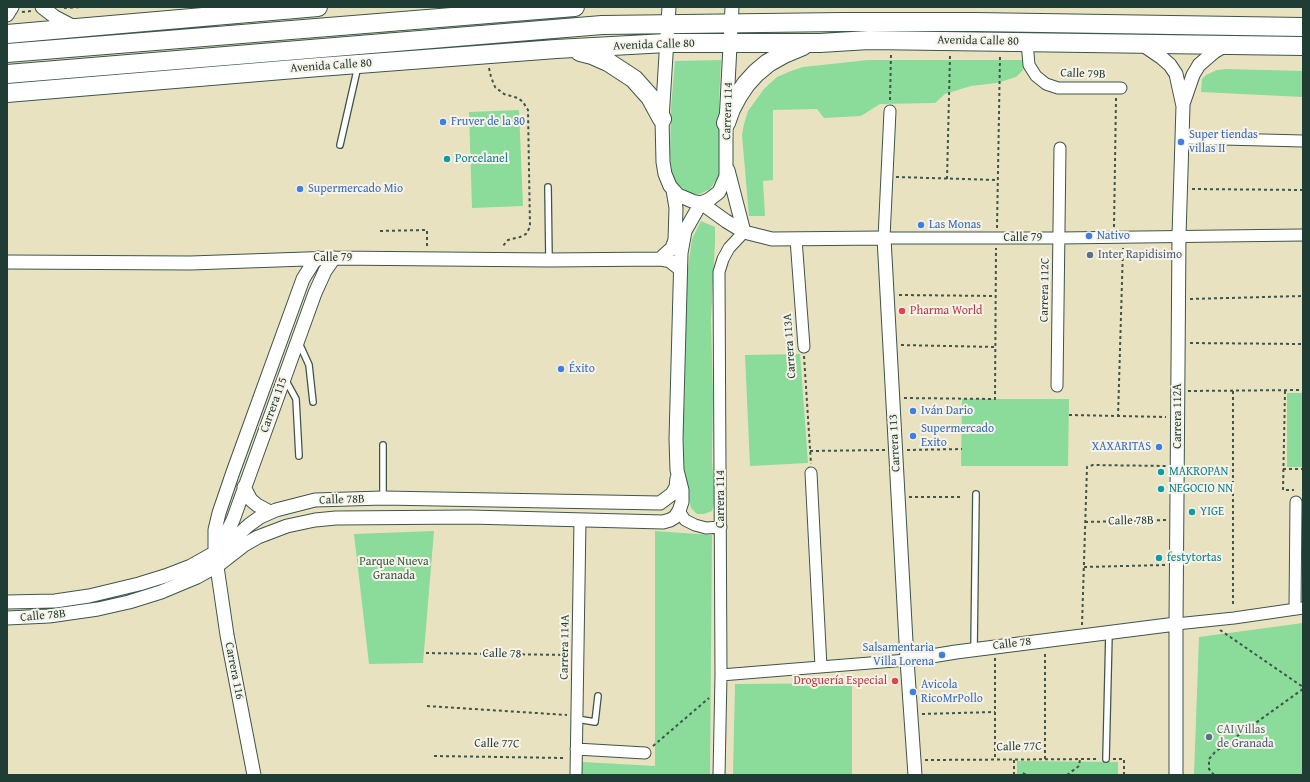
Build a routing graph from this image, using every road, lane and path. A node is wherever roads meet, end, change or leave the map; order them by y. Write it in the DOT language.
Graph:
graph roads {
  1 [pos="12,7"];
  2 [pos="42,7"];
  3 [pos="82,7"];
  4 [pos="318,7"];
  5 [pos="575,7"];
  6 [pos="65,8"];
  7 [pos="7,15"];
  8 [pos="669,15"];
  9 [pos="732,15"];
  10 [pos="1303,27"];
  11 [pos="76,28"];
  12 [pos="7,34"];
  13 [pos="891,40"];
  14 [pos="950,41"];
  15 [pos="730,42"];
  16 [pos="1000,42"];
  17 [pos="1027,42"];
  18 [pos="667,43"];
  19 [pos="820,43"];
  20 [pos="1140,43"];
  21 [pos="1227,45"];
  22 [pos="1303,46"];
  23 [pos="556,50"];
  24 [pos="7,53"];
  25 [pos="487,55"];
  26 [pos="359,64"];
  27 [pos="7,74"];
  28 [pos="7,84"];
  29 [pos="1119,88"];
  30 [pos="32,92"];
  31 [pos="7,93"];
  32 [pos="1183,106"];
  33 [pos="890,111"];
  34 [pos="662,119"];
  35 [pos="726,123"];
  36 [pos="1183,138"];
  37 [pos="1303,141"];
  38 [pos="340,145"];
  39 [pos="1060,148"];
  40 [pos="727,169"];
  41 [pos="887,176"];
  42 [pos="947,178"];
  43 [pos="998,180"];
  44 [pos="548,186"];
  45 [pos="1181,189"];
  46 [pos="673,190"];
  47 [pos="1303,190"];
  48 [pos="701,202"];
  49 [pos="380,231"];
  50 [pos="744,232"];
  51 [pos="1303,235"];
  52 [pos="1179,236"];
  53 [pos="1118,237"];
  54 [pos="884,238"];
  55 [pos="996,238"];
  56 [pos="1059,238"];
  57 [pos="796,239"];
  58 [pos="318,258"];
  59 [pos="334,258"];
  60 [pos="288,259"];
  61 [pos="427,259"];
  62 [pos="660,259"];
  63 [pos="499,260"];
  64 [pos="549,260"];
  65 [pos="7,262"];
  66 [pos="679,268"];
  67 [pos="303,279"];
  68 [pos="887,295"];
  69 [pos="996,296"];
  70 [pos="1303,296"];
  71 [pos="1179,299"];
  72 [pos="298,340"];
  73 [pos="1178,343"];
  74 [pos="890,344"];
  75 [pos="1303,344"];
  76 [pos="804,347"];
  77 [pos="995,347"];
  78 [pos="284,377"];
  79 [pos="1057,386"];
  80 [pos="1303,390"];
  81 [pos="1178,391"];
  82 [pos="1233,391"];
  83 [pos="1285,391"];
  84 [pos="892,398"];
  85 [pos="313,402"];
  86 [pos="1069,415"];
  87 [pos="1118,417"];
  88 [pos="1178,417"];
  89 [pos="383,445"];
  90 [pos="810,451"];
  91 [pos="299,456"];
  92 [pos="1178,466"];
  93 [pos="1283,469"];
  94 [pos="1303,469"];
  95 [pos="677,470"];
  96 [pos="811,473"];
  97 [pos="244,487"];
  98 [pos="1296,490"];
  99 [pos="976,494"];
  100 [pos="898,497"];
  101 [pos="960,497"];
  102 [pos="383,498"];
  103 [pos="1296,502"];
  104 [pos="679,511"];
  105 [pos="270,512"];
  106 [pos="580,520"];
  107 [pos="1177,520"];
  108 [pos="1085,522"];
  109 [pos="721,527"];
  110 [pos="215,552"];
  111 [pos="1177,564"];
  112 [pos="217,566"];
  113 [pos="1084,567"];
  114 [pos="7,602"];
  115 [pos="1299,609"];
  116 [pos="7,618"];
  117 [pos="1234,618"];
  118 [pos="1207,621"];
  119 [pos="1176,624"];
  120 [pos="1109,632"];
  121 [pos="1082,636"];
  122 [pos="1045,640"];
  123 [pos="995,647"];
  124 [pos="974,649"];
  125 [pos="426,654"];
  126 [pos="578,655"];
  127 [pos="907,660"];
  128 [pos="821,667"];
  129 [pos="721,680"];
  130 [pos="1303,688"];
  131 [pos="598,696"];
  132 [pos="427,706"];
  133 [pos="995,712"];
  134 [pos="912,714"];
  135 [pos="566,715"];
  136 [pos="577,719"];
  137 [pos="576,749"];
  138 [pos="645,753"];
  139 [pos="434,756"];
  140 [pos="560,758"];
  141 [pos="1045,759"];
  142 [pos="1080,759"];
  143 [pos="1106,759"];
  144 [pos="914,760"];
  145 [pos="995,760"];
  146 [pos="1014,760"];
  147 [pos="1024,773"];
  148 [pos="254,775"];
  149 [pos="576,775"];
  150 [pos="719,775"];
  151 [pos="915,775"];
  152 [pos="1014,775"];
  153 [pos="1026,775"];
  154 [pos="1067,775"];
  155 [pos="1124,775"];
  156 [pos="1176,775"];
  157 [pos="1214,775"];
  1 -- 7 [label="street"];
  2 -- 11 [label="street"];
  3 -- 6 [label="path"];
  4 -- 11 [label="highway"];
  5 -- 24 [label="highway"];
  8 -- 9 [label="highway, Avenida Calle 80"];
  8 -- 18 [label="street"];
  8 -- 27 [label="highway, Avenida Calle 80"];
  9 -- 10 [label="highway, Avenida Calle 80"];
  9 -- 15 [label="street, Carrera 114"];
  11 -- 12 [label="highway"];
  13 -- 14 [label="highway, Avenida Calle 80"];
  13 -- 19 [label="highway, Avenida Calle 80"];
  13 -- 33 [label="path"];
  14 -- 16 [label="highway, Avenida Calle 80"];
  14 -- 42 [label="path"];
  15 -- 18 [label="highway, Avenida Calle 80"];
  15 -- 19 [label="highway, Avenida Calle 80"];
  15 -- 35 [label="street, Carrera 114"];
  16 -- 17 [label="highway, Avenida Calle 80"];
  16 -- 43 [label="path"];
  17 -- 20 [label="highway, Avenida Calle 80"];
  17 -- 29 [label="street, Calle 79B"];
  18 -- 23 [label="highway, Avenida Calle 80"];
  18 -- 34 [label="street"];
  19 -- 35 [label="highway"];
  20 -- 21 [label="highway, Avenida Calle 80"];
  20 -- 32 [label="street, Carrera 112A"];
  21 -- 22 [label="highway, Avenida Calle 80"];
  21 -- 32 [label="street, Carrera 112A"];
  23 -- 25 [label="highway, Avenida Calle 80"];
  23 -- 34 [label="highway"];
  25 -- 26 [label="highway, Avenida Calle 80"];
  25 -- 63 [label="path"];
  26 -- 30 [label="highway, Avenida Calle 80"];
  26 -- 38 [label="lane"];
  28 -- 30 [label="highway"];
  29 -- 53 [label="path"];
  30 -- 31 [label="highway, Avenida Calle 80"];
  32 -- 36 [label="street, Carrera 112A"];
  33 -- 41 [label="street, Carrera 113"];
  34 -- 46 [label="street"];
  35 -- 40 [label="street, Carrera 114"];
  36 -- 37 [label="street"];
  36 -- 45 [label="street, Carrera 112A"];
  39 -- 56 [label="street, Carrera 112C"];
  40 -- 48 [label="street, Carrera 114"];
  40 -- 50 [label="street"];
  41 -- 42 [label="path"];
  41 -- 54 [label="street, Carrera 113"];
  42 -- 43 [label="path"];
  43 -- 55 [label="path"];
  44 -- 64 [label="lane"];
  45 -- 47 [label="path"];
  45 -- 52 [label="street, Carrera 112A"];
  46 -- 48 [label="street"];
  46 -- 62 [label="street"];
  48 -- 50 [label="street, Calle 79"];
  48 -- 66 [label="street"];
  49 -- 61 [label="path"];
  50 -- 57 [label="street, Calle 79"];
  50 -- 109 [label="street, Carrera 114"];
  51 -- 52 [label="street, Calle 79"];
  52 -- 53 [label="street, Calle 79"];
  52 -- 71 [label="street, Carrera 112A"];
  53 -- 56 [label="street, Calle 79"];
  53 -- 87 [label="path"];
  54 -- 55 [label="street, Calle 79"];
  54 -- 57 [label="street, Calle 79"];
  54 -- 68 [label="street, Carrera 113"];
  55 -- 56 [label="street, Calle 79"];
  55 -- 69 [label="path"];
  56 -- 79 [label="street, Carrera 112C"];
  57 -- 76 [label="street, Carrera 113A"];
  58 -- 59 [label="street, Calle 79"];
  58 -- 60 [label="street, Calle 79"];
  58 -- 67 [label="street, Carrera 115"];
  59 -- 61 [label="street, Calle 79"];
  59 -- 72 [label="street, Carrera 115"];
  60 -- 65 [label="street, Calle 79"];
  60 -- 67 [label="street"];
  61 -- 63 [label="street, Calle 79"];
  62 -- 64 [label="street, Calle 79"];
  62 -- 66 [label="street"];
  63 -- 64 [label="street, Calle 79"];
  66 -- 95 [label="street"];
  67 -- 110 [label="street, Carrera 115"];
  68 -- 69 [label="path"];
  68 -- 74 [label="street, Carrera 113"];
  69 -- 77 [label="path"];
  70 -- 71 [label="path"];
  71 -- 73 [label="street, Carrera 112A"];
  72 -- 78 [label="street, Carrera 115"];
  72 -- 85 [label="lane"];
  73 -- 75 [label="path"];
  73 -- 81 [label="street, Carrera 112A"];
  74 -- 77 [label="path"];
  74 -- 84 [label="street, Carrera 113"];
  76 -- 90 [label="path, Carrera 113A"];
  77 -- 84 [label="path"];
  78 -- 91 [label="lane"];
  78 -- 97 [label="street, Carrera 115"];
  80 -- 83 [label="path"];
  81 -- 82 [label="path"];
  81 -- 88 [label="street, Carrera 112A"];
  82 -- 83 [label="path"];
  82 -- 117 [label="path"];
  83 -- 93 [label="path"];
  84 -- 100 [label="street, Carrera 113"];
  86 -- 87 [label="path"];
  87 -- 88 [label="path"];
  88 -- 92 [label="street, Carrera 112A"];
  89 -- 102 [label="lane"];
  92 -- 107 [label="street, Carrera 112A"];
  92 -- 108 [label="path"];
  93 -- 94 [label="path"];
  93 -- 98 [label="path"];
  95 -- 102 [label="street, Calle 78B"];
  95 -- 104 [label="street"];
  96 -- 128 [label="street"];
  97 -- 105 [label="street"];
  97 -- 110 [label="street, Carrera 115"];
  99 -- 124 [label="lane"];
  100 -- 101 [label="path"];
  100 -- 127 [label="street, Carrera 113"];
  102 -- 105 [label="street, Calle 78B"];
  103 -- 115 [label="street"];
  104 -- 106 [label="street, Calle 78B"];
  104 -- 109 [label="street"];
  105 -- 110 [label="street, Calle 78B"];
  106 -- 112 [label="street, Calle 78B"];
  106 -- 126 [label="street, Carrera 114A"];
  107 -- 108 [label="path, Calle 78B"];
  107 -- 111 [label="street, Carrera 112A"];
  108 -- 113 [label="path"];
  109 -- 129 [label="street, Carrera 114"];
  110 -- 112 [label="street, Carrera 115"];
  110 -- 114 [label="street, Calle 78B"];
  111 -- 113 [label="path"];
  111 -- 119 [label="street, Carrera 112A"];
  112 -- 116 [label="street, Calle 78B"];
  112 -- 148 [label="street, Carrera 116"];
  113 -- 121 [label="path"];
  115 -- 117 [label="street, Calle 78"];
  117 -- 118 [label="street, Calle 78"];
  118 -- 119 [label="street, Calle 78"];
  118 -- 130 [label="path"];
  119 -- 120 [label="street, Calle 78"];
  119 -- 156 [label="street, Carrera 112A"];
  120 -- 121 [label="street, Calle 78"];
  120 -- 143 [label="lane"];
  121 -- 122 [label="street, Calle 78"];
  122 -- 123 [label="street, Calle 78"];
  122 -- 141 [label="path"];
  123 -- 124 [label="street, Calle 78"];
  123 -- 133 [label="path"];
  124 -- 127 [label="street, Calle 78"];
  125 -- 126 [label="path, Calle 78"];
  126 -- 136 [label="street, Carrera 114A"];
  127 -- 128 [label="street, Calle 78"];
  127 -- 134 [label="street, Carrera 113"];
  128 -- 129 [label="street, Calle 78"];
  129 -- 138 [label="path"];
  129 -- 150 [label="street, Carrera 114"];
  130 -- 157 [label="path"];
  131 -- 136 [label="lane"];
  132 -- 135 [label="path"];
  133 -- 134 [label="path"];
  133 -- 145 [label="path"];
  134 -- 144 [label="street, Carrera 113"];
  136 -- 137 [label="street, Carrera 114A"];
  137 -- 138 [label="street"];
  137 -- 149 [label="street, Carrera 114A"];
  139 -- 140 [label="path, Calle 77C"];
  141 -- 142 [label="path, Calle 77C"];
  141 -- 146 [label="path, Calle 77C"];
  142 -- 143 [label="path, Calle 77C"];
  142 -- 154 [label="path"];
  143 -- 155 [label="path, Calle 77C"];
  144 -- 145 [label="path, Calle 77C"];
  144 -- 151 [label="street, Carrera 113"];
  145 -- 146 [label="path, Calle 77C"];
  146 -- 152 [label="path"];
  147 -- 153 [label="path"];
}
